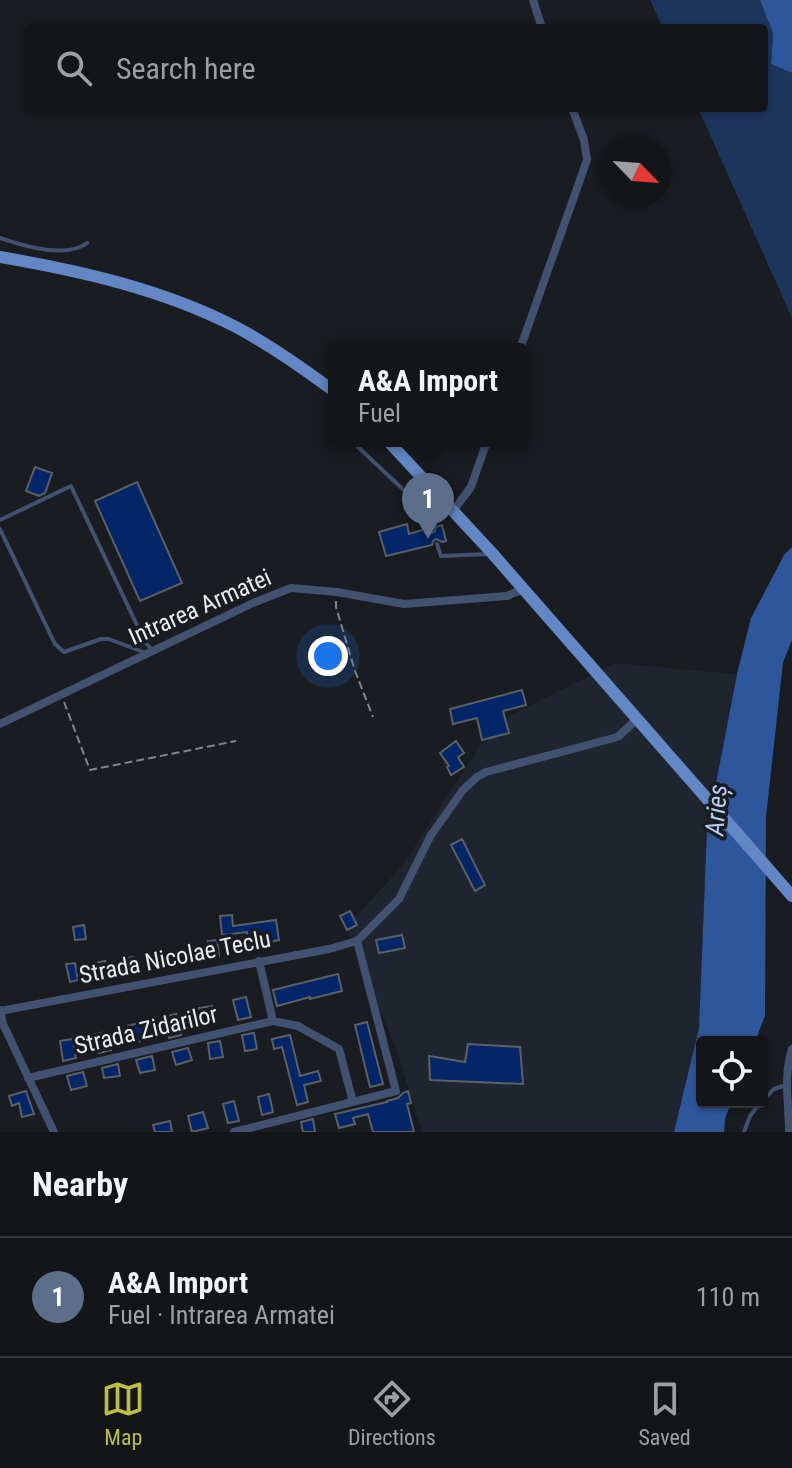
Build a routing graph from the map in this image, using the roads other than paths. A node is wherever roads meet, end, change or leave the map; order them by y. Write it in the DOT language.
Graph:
graph roads {
  1 [pos="533,0"];
  2 [pos="541,24"];
  3 [pos="574,112"];
  4 [pos="0,238"];
  5 [pos="87,243"];
  6 [pos="0,257"];
  7 [pos="522,343"];
  8 [pos="328,387"];
  9 [pos="358,447"];
  10 [pos="394,447"];
  11 [pos="485,447"];
  12 [pos="453,511"];
  13 [pos="0,520"];
  14 [pos="431,528"];
  15 [pos="0,529"];
  16 [pos="437,544"];
  17 [pos="492,553"];
  18 [pos="523,589"];
  19 [pos="149,652"];
  20 [pos="637,719"];
  21 [pos="0,724"];
  22 [pos="792,896"];
  23 [pos="357,941"];
  24 [pos="259,961"];
  25 [pos="0,1011"];
  26 [pos="273,1021"];
  27 [pos="792,1049"];
  28 [pos="28,1078"];
  29 [pos="786,1085"];
  30 [pos="768,1096"];
  31 [pos="353,1102"];
  32 [pos="757,1108"];
  33 [pos="54,1132"];
  34 [pos="234,1132"];
  35 [pos="744,1132"];
  36 [pos="789,1132"];
  1 -- 2 [label="street"];
  3 -- 7 [label="street"];
  4 -- 5 [label="lane"];
  6 -- 8 [label="main road"];
  9 -- 14 [label="lane"];
  10 -- 12 [label="main road"];
  11 -- 12 [label="street"];
  12 -- 17 [label="main road"];
  13 -- 19 [label="lane"];
  15 -- 19 [label="lane"];
  16 -- 17 [label="lane"];
  17 -- 18 [label="main road"];
  18 -- 19 [label="street, Intrarea Armatei"];
  18 -- 20 [label="main road"];
  19 -- 21 [label="street, Intrarea Armatei"];
  20 -- 22 [label="main road"];
  20 -- 23 [label="street"];
  23 -- 24 [label="street, Strada Nicolae Teclu"];
  23 -- 31 [label="street"];
  24 -- 25 [label="street, Strada Nicolae Teclu"];
  24 -- 26 [label="street"];
  25 -- 28 [label="street, Strada Nicolae Teclu"];
  26 -- 28 [label="street, Strada Zidarilor"];
  26 -- 31 [label="street"];
  27 -- 29 [label="street"];
  28 -- 33 [label="street, Strada Nicolae Teclu"];
  29 -- 30 [label="lane"];
  29 -- 36 [label="street"];
  31 -- 34 [label="street"];
  32 -- 35 [label="lane"];
}
